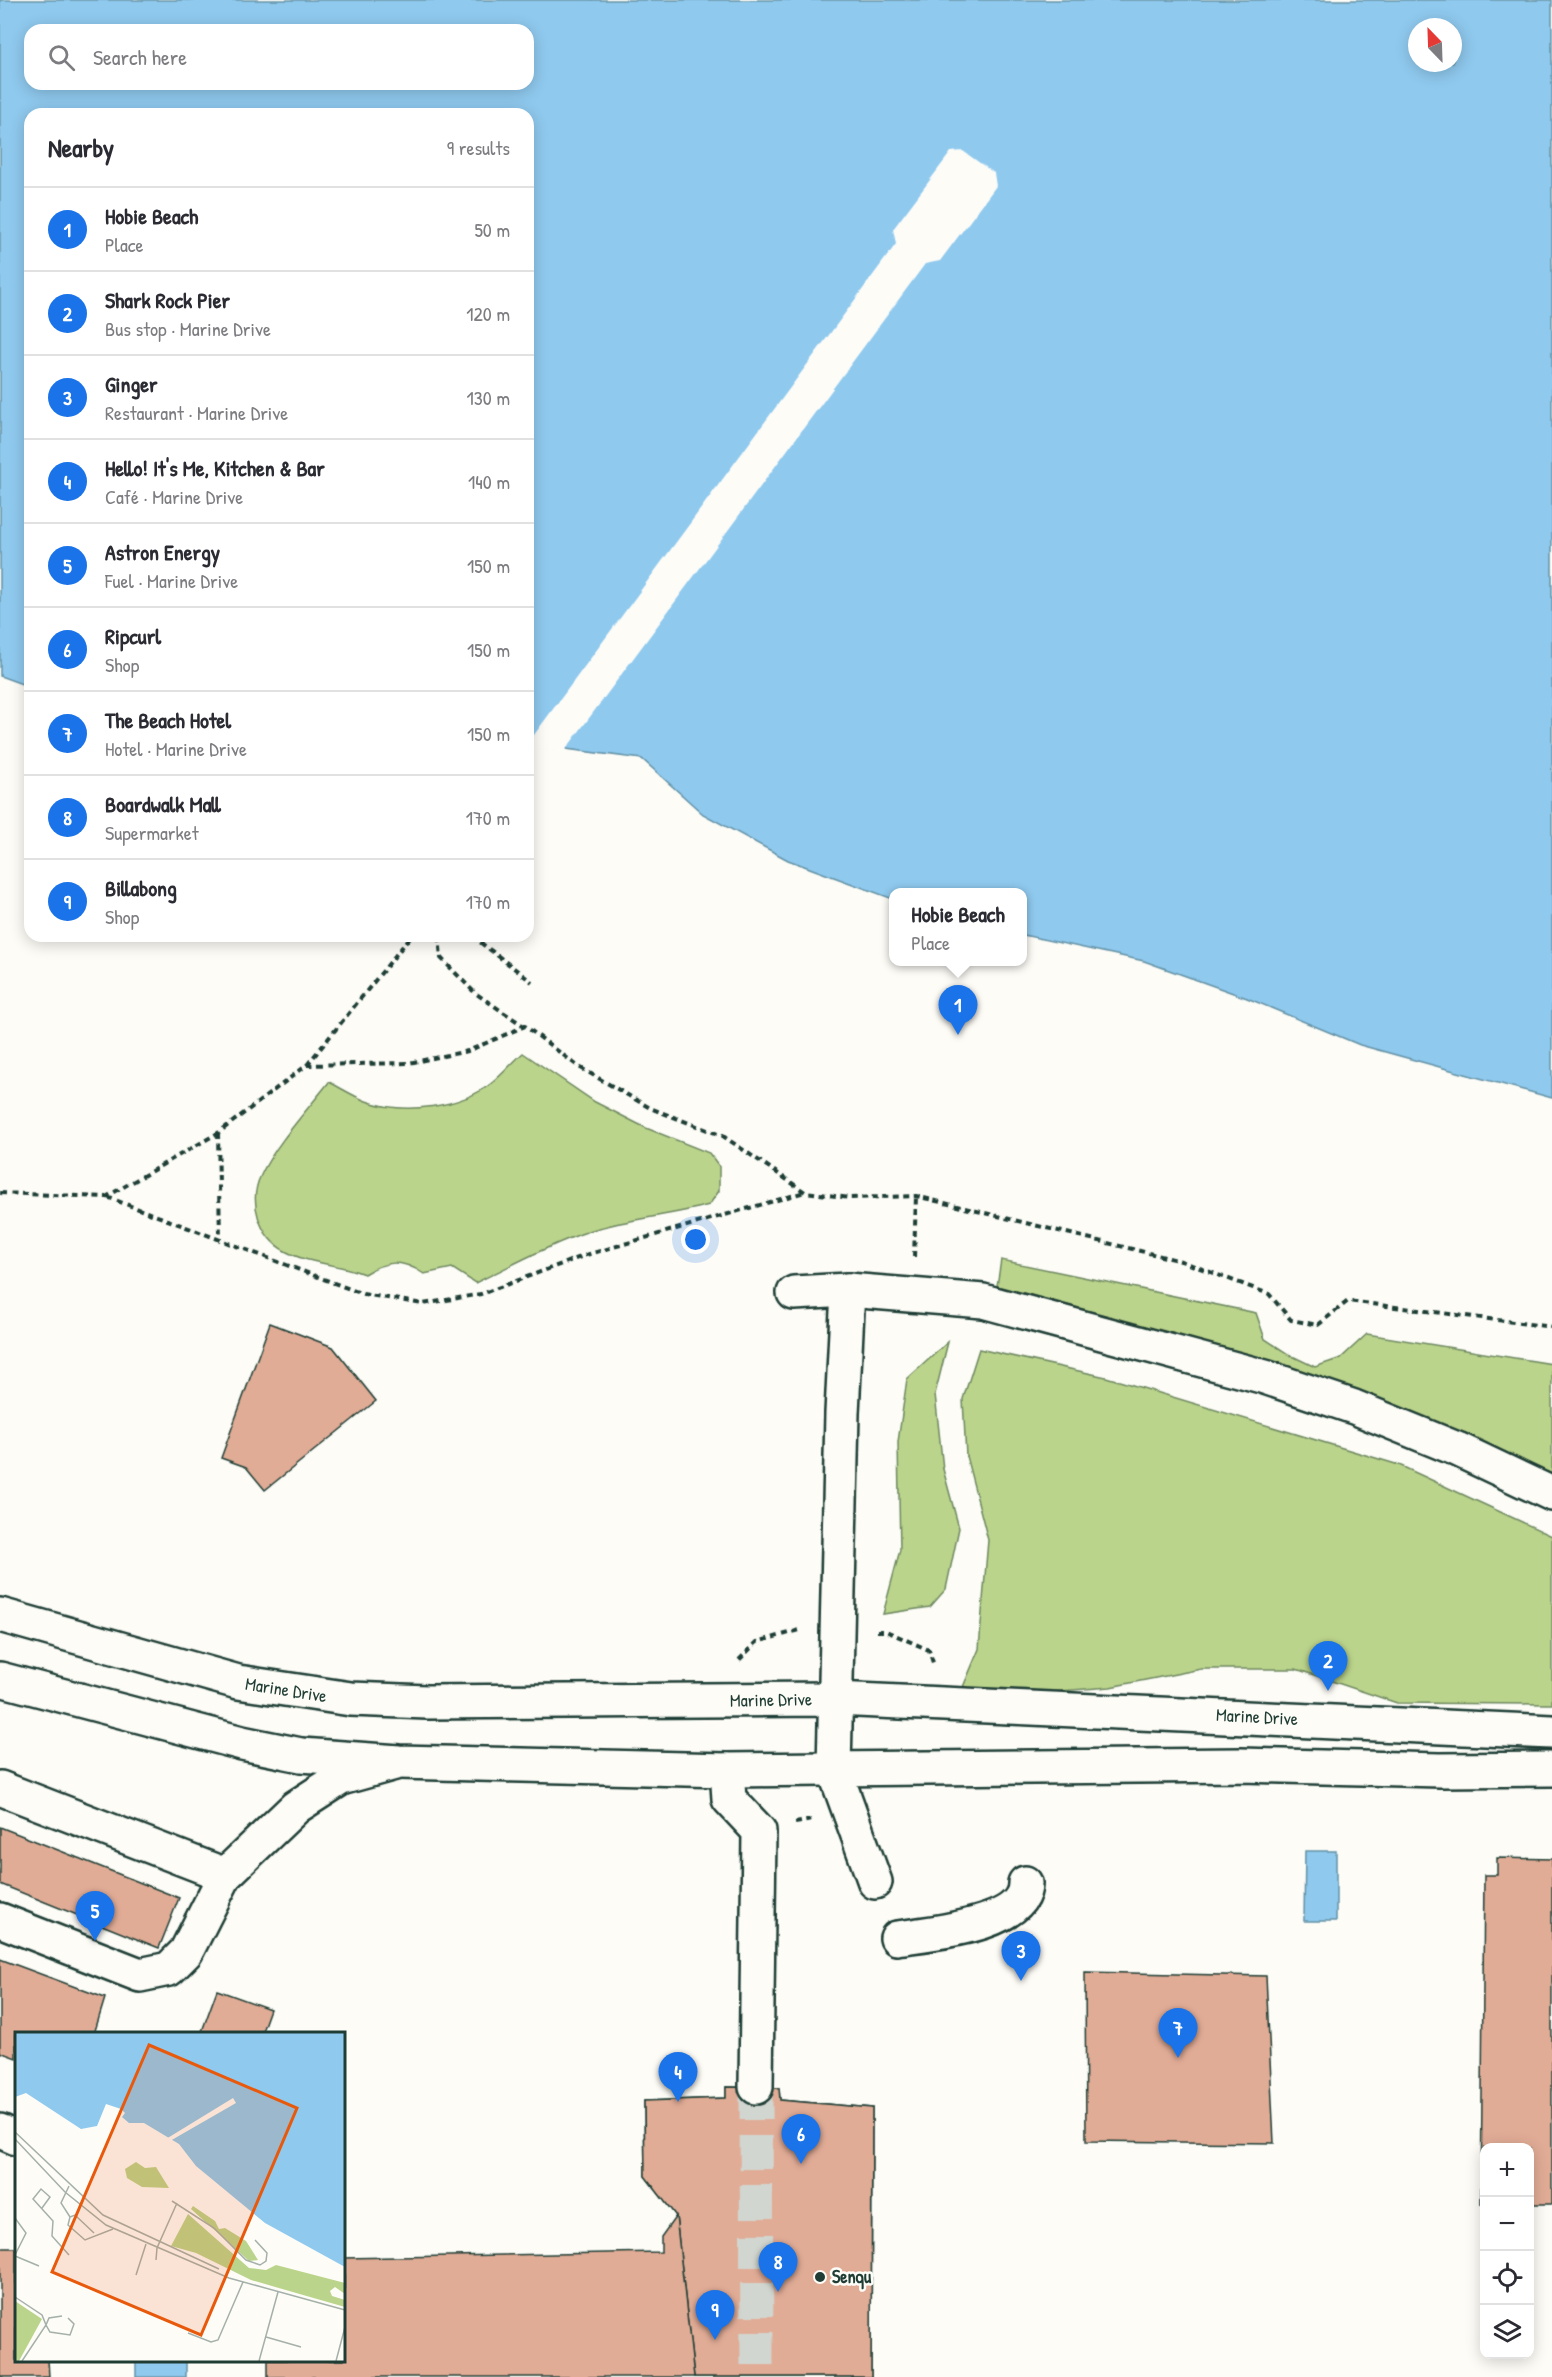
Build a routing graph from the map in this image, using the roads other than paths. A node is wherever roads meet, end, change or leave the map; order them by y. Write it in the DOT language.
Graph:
graph roads {
  1 [pos="848,1290"];
  2 [pos="794,1293"];
  3 [pos="1552,1494"];
  4 [pos="0,1615"];
  5 [pos="0,1679"];
  6 [pos="835,1699"];
  7 [pos="1552,1732"];
  8 [pos="399,1762"];
  9 [pos="834,1769"];
  10 [pos="1552,1769"];
  11 [pos="727,1770"];
  12 [pos="0,1788"];
  13 [pos="225,1875"];
  14 [pos="875,1882"];
  15 [pos="1026,1884"];
  16 [pos="0,1920"];
  17 [pos="897,1938"];
  18 [pos="756,2087"];
  19 [pos="0,2131"];
  20 [pos="15,2138"];
  1 -- 2 [label="main road"];
  1 -- 3 [label="main road"];
  1 -- 6 [label="main road"];
  4 -- 6 [label="main road, Marine Drive"];
  5 -- 8 [label="main road"];
  6 -- 7 [label="main road, Marine Drive"];
  6 -- 9 [label="main road"];
  8 -- 11 [label="main road"];
  8 -- 13 [label="main road"];
  9 -- 10 [label="main road"];
  9 -- 11 [label="main road"];
  9 -- 14 [label="main road"];
  11 -- 18 [label="main road"];
  12 -- 13 [label="main road"];
  13 -- 16 [label="main road"];
  15 -- 17 [label="main road"];
  19 -- 20 [label="main road"];
}
